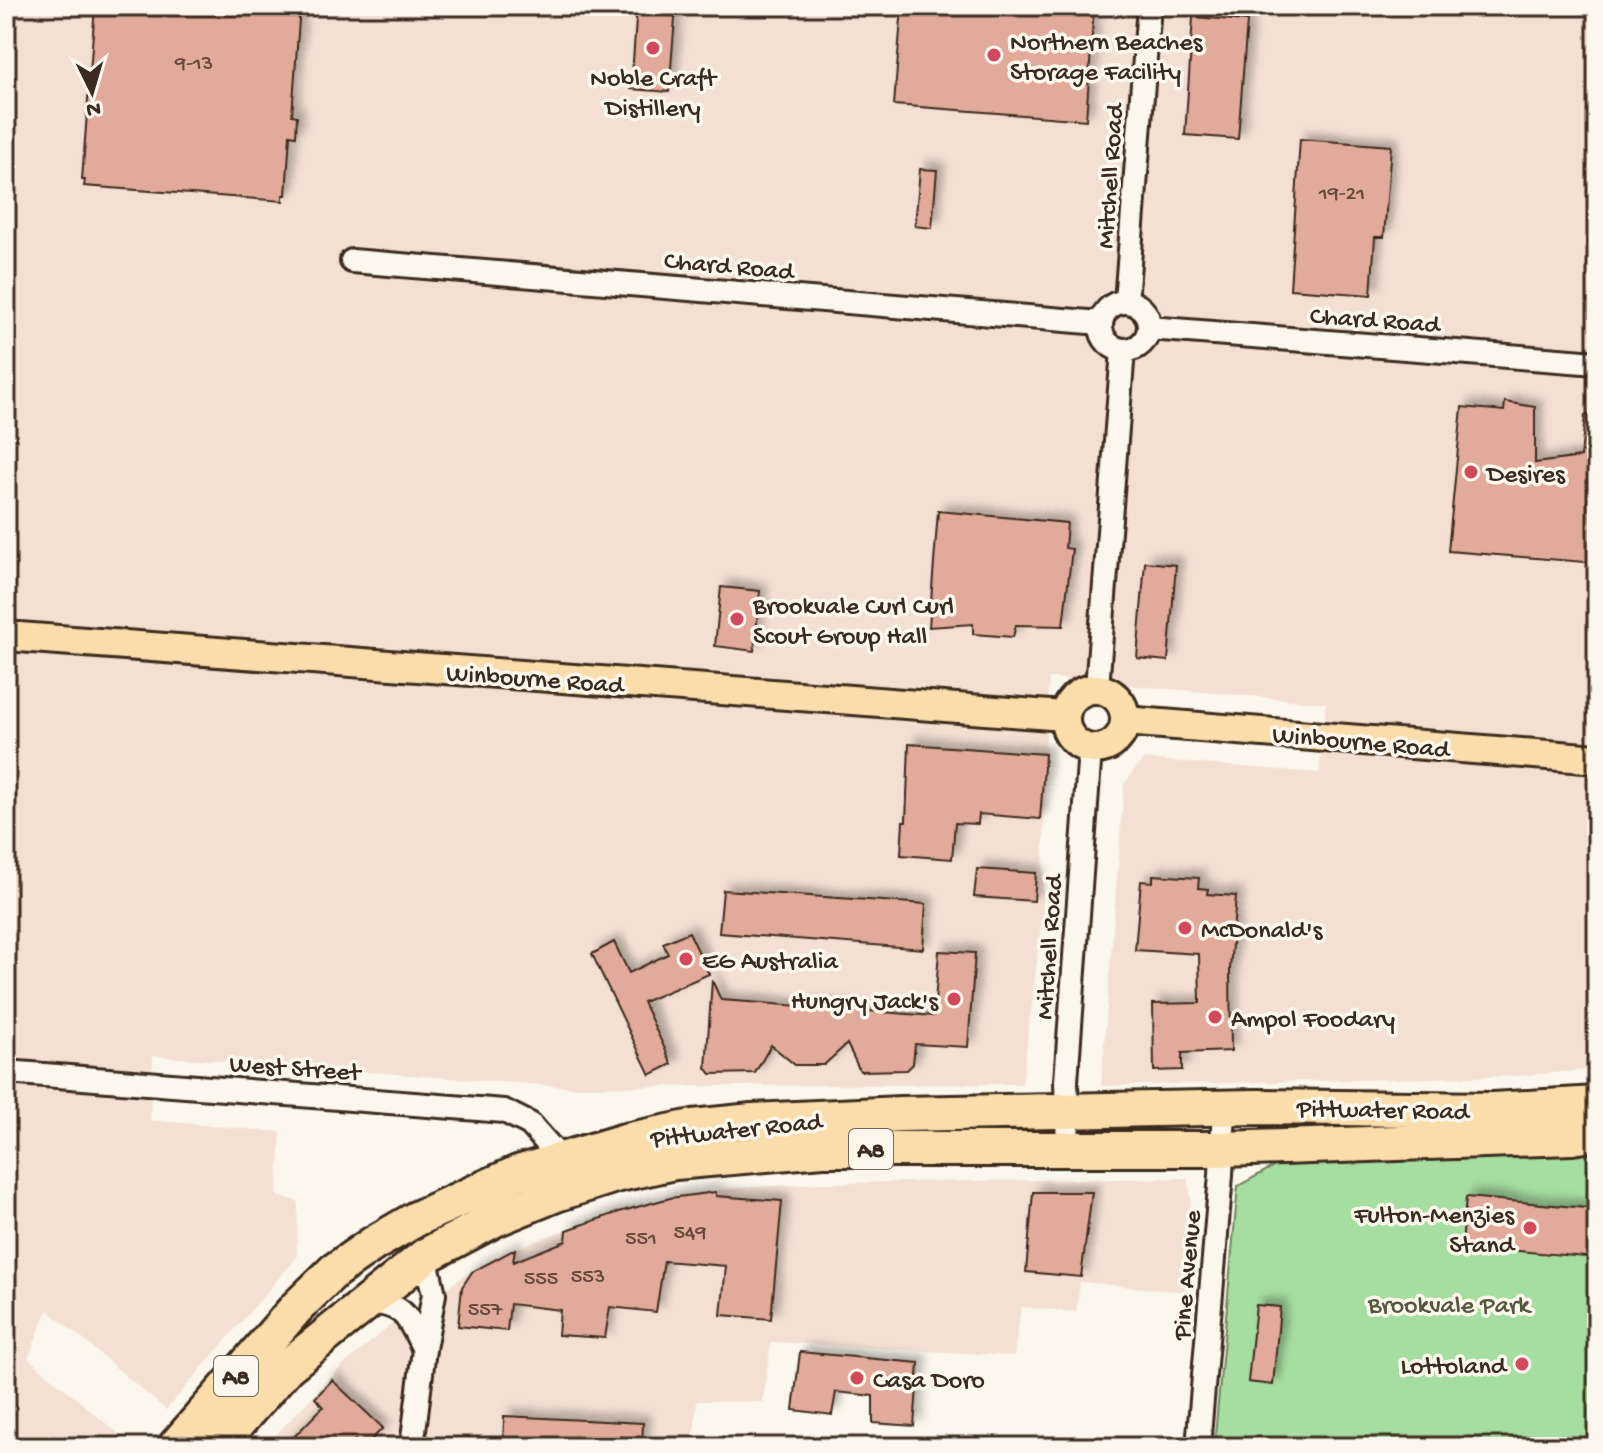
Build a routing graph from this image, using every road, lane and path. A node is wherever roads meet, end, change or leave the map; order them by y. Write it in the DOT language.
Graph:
graph roads {
  1 [pos="1149,6"];
  2 [pos="352,261"];
  3 [pos="1126,302"];
  4 [pos="1101,323"];
  5 [pos="1149,328"];
  6 [pos="1123,350"];
  7 [pos="1597,363"];
  8 [pos="6,636"];
  9 [pos="1097,688"];
  10 [pos="1064,716"];
  11 [pos="1125,721"];
  12 [pos="1090,749"];
  13 [pos="1597,759"];
  14 [pos="6,1072"];
  15 [pos="1597,1104"];
  16 [pos="1224,1108"];
  17 [pos="1066,1110"];
  18 [pos="1597,1133"];
  19 [pos="1068,1148"];
  20 [pos="1223,1149"];
  21 [pos="561,1159"];
  22 [pos="373,1244"];
  23 [pos="425,1256"];
  24 [pos="368,1301"];
  25 [pos="424,1349"];
  26 [pos="175,1447"];
  27 [pos="216,1447"];
  28 [pos="412,1447"];
  29 [pos="1198,1447"];
  1 -- 3 [label="street, Mitchell Road"];
  2 -- 4 [label="street, Chard Road"];
  3 -- 4 [label="street"];
  3 -- 5 [label="street"];
  4 -- 6 [label="street"];
  5 -- 6 [label="street"];
  5 -- 7 [label="street, Chard Road"];
  6 -- 9 [label="street"];
  8 -- 10 [label="main road, Winbourne Road"];
  9 -- 10 [label="main road"];
  9 -- 11 [label="main road"];
  10 -- 12 [label="main road"];
  11 -- 12 [label="main road"];
  11 -- 13 [label="main road, Winbourne Road"];
  12 -- 17 [label="street, Mitchell Road"];
  14 -- 21 [label="street, West Street"];
  15 -- 16 [label="highway, Pittwater Road / A8"];
  16 -- 17 [label="highway, Pittwater Road / A8"];
  16 -- 20 [label="street, Pine Avenue"];
  17 -- 19 [label="street, Mitchell Road"];
  17 -- 21 [label="highway, Pittwater Road / A8"];
  18 -- 20 [label="highway, Pittwater Road / A8"];
  19 -- 20 [label="highway, Pittwater Road / A8"];
  19 -- 23 [label="highway, Pittwater Road / A8"];
  20 -- 29 [label="street, Pine Avenue"];
  21 -- 22 [label="highway, Pittwater Road / A8"];
  22 -- 23 [label="highway"];
  22 -- 26 [label="highway, Pittwater Road / A8"];
  23 -- 24 [label="highway, Pittwater Road / A8"];
  23 -- 25 [label="street"];
  24 -- 25 [label="street"];
  24 -- 27 [label="highway, Pittwater Road / A8"];
  25 -- 28 [label="street"];
}
